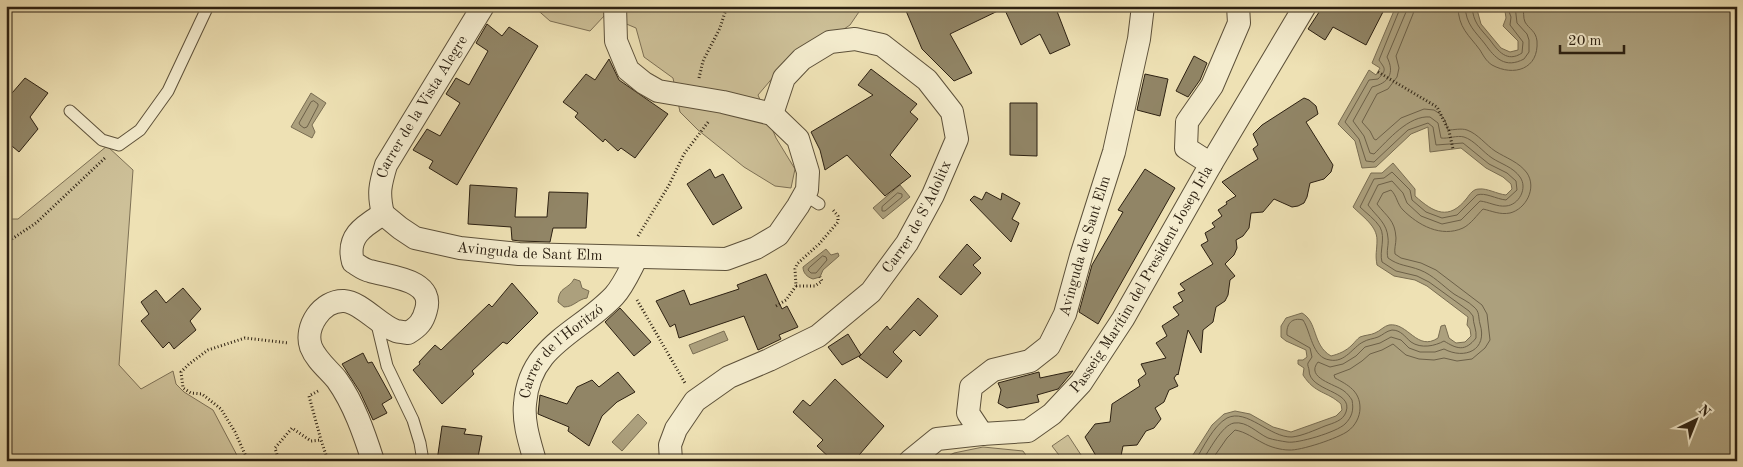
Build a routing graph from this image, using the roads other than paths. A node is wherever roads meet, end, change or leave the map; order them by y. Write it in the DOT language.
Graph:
graph roads {
  1 [pos="208,6"];
  2 [pos="483,6"];
  3 [pos="615,6"];
  4 [pos="1143,6"];
  5 [pos="1238,6"];
  6 [pos="1305,6"];
  7 [pos="70,111"];
  8 [pos="772,114"];
  9 [pos="1211,164"];
  10 [pos="383,214"];
  11 [pos="637,257"];
  12 [pos="376,318"];
  13 [pos="982,434"];
  14 [pos="373,461"];
  15 [pos="423,461"];
  16 [pos="535,461"];
  17 [pos="671,461"];
  18 [pos="910,461"];
  1 -- 7 [label="lane"];
  2 -- 10 [label="street, Carrer de la Vista Alegre"];
  3 -- 8 [label="street"];
  4 -- 13 [label="street, Avinguda de Sant Elm"];
  5 -- 9 [label="street"];
  6 -- 9 [label="street, Passeig Marítim del President Josep Irla"];
  8 -- 11 [label="street, Avinguda de Sant Elm"];
  8 -- 17 [label="street, Carrer de S'Adolitx"];
  9 -- 13 [label="street, Passeig Marítim del President Josep Irla"];
  10 -- 11 [label="street, Avinguda de Sant Elm"];
  10 -- 12 [label="street"];
  11 -- 16 [label="street, Carrer de l'Horitzó"];
  12 -- 14 [label="street"];
  12 -- 15 [label="lane"];
  13 -- 18 [label="street, Passeig Marítim del President Josep Irla"];
}
